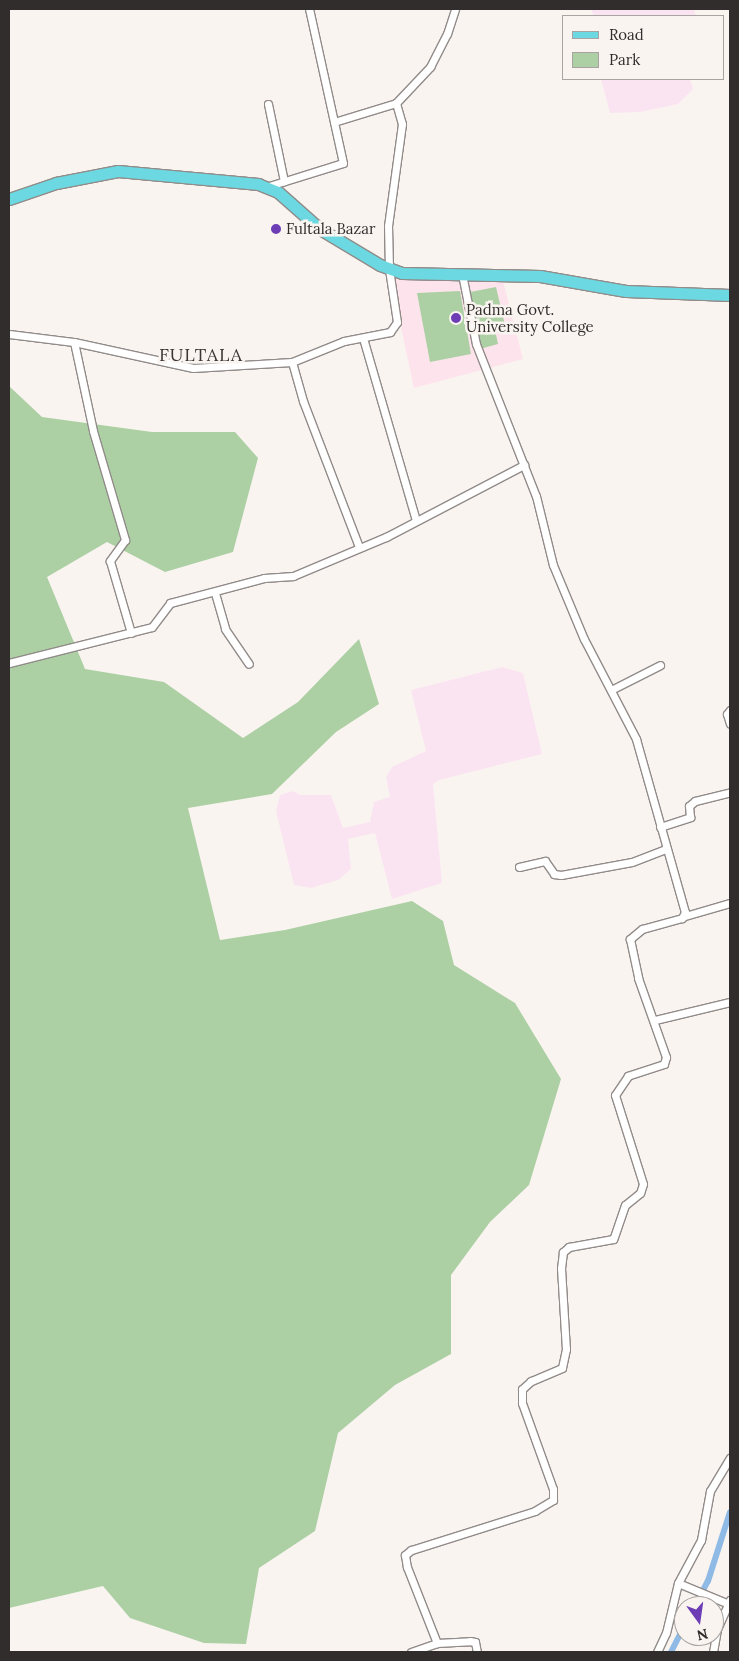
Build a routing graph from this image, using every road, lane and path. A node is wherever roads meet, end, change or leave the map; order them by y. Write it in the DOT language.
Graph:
graph roads {
  1 [pos="309,9"];
  2 [pos="455,9"];
  3 [pos="396,103"];
  4 [pos="268,104"];
  5 [pos="334,122"];
  6 [pos="284,181"];
  7 [pos="269,186"];
  8 [pos="9,199"];
  9 [pos="389,269"];
  10 [pos="462,274"];
  11 [pos="730,295"];
  12 [pos="9,334"];
  13 [pos="363,338"];
  14 [pos="74,342"];
  15 [pos="292,362"];
  16 [pos="524,465"];
  17 [pos="416,520"];
  18 [pos="359,547"];
  19 [pos="215,593"];
  20 [pos="130,633"];
  21 [pos="9,662"];
  22 [pos="249,664"];
  23 [pos="660,666"];
  24 [pos="610,690"];
  25 [pos="730,710"];
  26 [pos="730,724"];
  27 [pos="730,792"];
  28 [pos="660,827"];
  29 [pos="666,849"];
  30 [pos="519,867"];
  31 [pos="730,903"];
  32 [pos="685,916"];
  33 [pos="730,1002"];
  34 [pos="655,1020"];
  35 [pos="730,1458"];
  36 [pos="678,1583"];
  37 [pos="730,1602"];
  38 [pos="437,1643"];
  39 [pos="411,1652"];
  40 [pos="477,1652"];
  41 [pos="657,1652"];
  42 [pos="713,1652"];
  1 -- 5 [label="street"];
  2 -- 3 [label="street"];
  3 -- 5 [label="street"];
  3 -- 9 [label="street"];
  4 -- 6 [label="street"];
  5 -- 6 [label="street"];
  6 -- 7 [label="street"];
  7 -- 8 [label="main road"];
  7 -- 9 [label="main road"];
  9 -- 10 [label="main road"];
  9 -- 13 [label="street"];
  10 -- 11 [label="main road"];
  10 -- 16 [label="street"];
  12 -- 14 [label="street"];
  13 -- 15 [label="street"];
  13 -- 17 [label="street"];
  14 -- 15 [label="street"];
  14 -- 20 [label="street"];
  15 -- 18 [label="street"];
  16 -- 17 [label="street"];
  16 -- 24 [label="street"];
  17 -- 18 [label="street"];
  18 -- 19 [label="street"];
  19 -- 20 [label="street"];
  19 -- 22 [label="street"];
  20 -- 21 [label="street"];
  23 -- 24 [label="street"];
  24 -- 28 [label="street"];
  25 -- 26 [label="street"];
  27 -- 28 [label="street"];
  28 -- 29 [label="street"];
  29 -- 30 [label="street"];
  29 -- 32 [label="street"];
  31 -- 32 [label="street"];
  32 -- 34 [label="street"];
  33 -- 34 [label="street"];
  34 -- 38 [label="street"];
  35 -- 36 [label="street"];
  36 -- 37 [label="street"];
  36 -- 41 [label="street"];
  37 -- 42 [label="street"];
  38 -- 39 [label="street"];
  38 -- 40 [label="street"];
}
